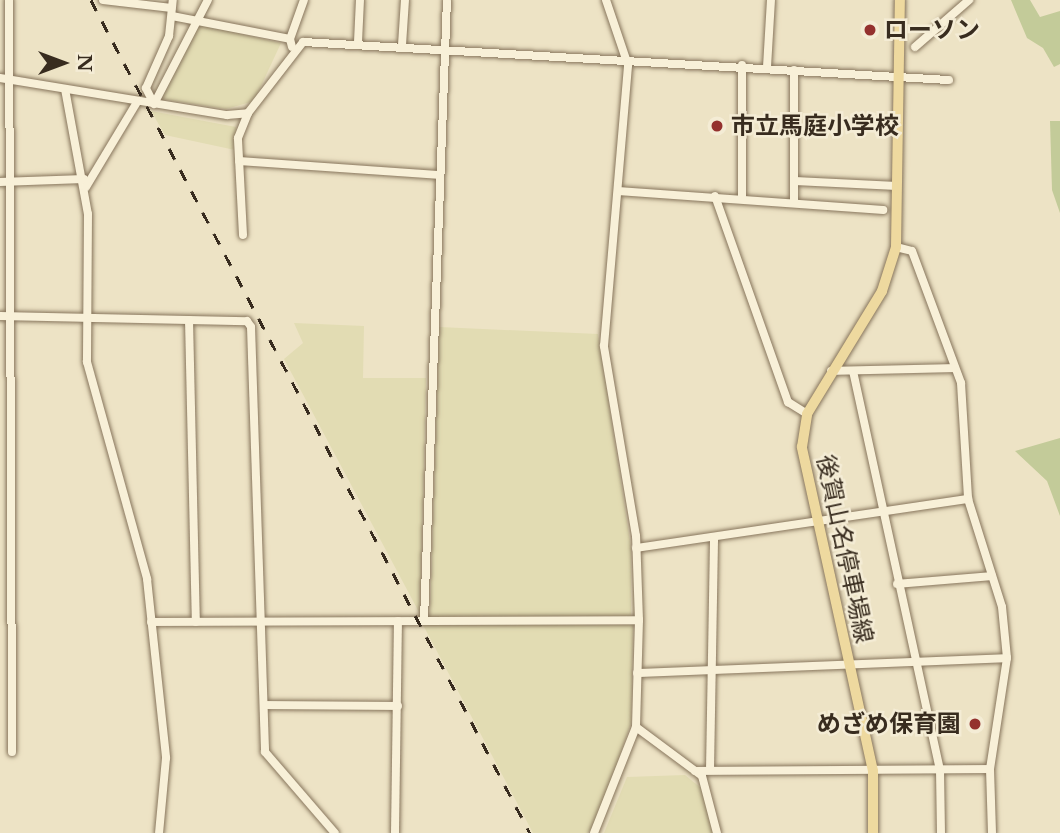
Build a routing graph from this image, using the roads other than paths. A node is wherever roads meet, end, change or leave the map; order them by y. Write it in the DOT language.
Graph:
graph roads {
  1 [pos="9,0"];
  2 [pos="103,0"];
  3 [pos="208,0"];
  4 [pos="304,0"];
  5 [pos="360,0"];
  6 [pos="405,0"];
  7 [pos="447,0"];
  8 [pos="606,0"];
  9 [pos="771,0"];
  10 [pos="900,0"];
  11 [pos="969,0"];
  12 [pos="117,2"];
  13 [pos="172,8"];
  14 [pos="195,21"];
  15 [pos="358,42"];
  16 [pos="291,43"];
  17 [pos="402,45"];
  18 [pos="915,47"];
  19 [pos="445,48"];
  20 [pos="628,58"];
  21 [pos="742,65"];
  22 [pos="766,67"];
  23 [pos="794,70"];
  24 [pos="897,74"];
  25 [pos="0,78"];
  26 [pos="949,80"];
  27 [pos="12,81"];
  28 [pos="65,89"];
  29 [pos="137,102"];
  30 [pos="155,104"];
  31 [pos="248,113"];
  32 [pos="239,161"];
  33 [pos="438,174"];
  34 [pos="795,180"];
  35 [pos="0,182"];
  36 [pos="12,183"];
  37 [pos="85,183"];
  38 [pos="897,186"];
  39 [pos="618,191"];
  40 [pos="715,197"];
  41 [pos="741,199"];
  42 [pos="794,203"];
  43 [pos="883,210"];
  44 [pos="243,235"];
  45 [pos="896,247"];
  46 [pos="0,316"];
  47 [pos="15,316"];
  48 [pos="86,317"];
  49 [pos="189,320"];
  50 [pos="953,368"];
  51 [pos="831,371"];
  52 [pos="853,371"];
  53 [pos="807,414"];
  54 [pos="968,499"];
  55 [pos="880,513"];
  56 [pos="816,523"];
  57 [pos="714,537"];
  58 [pos="636,548"];
  59 [pos="992,576"];
  60 [pos="897,584"];
  61 [pos="424,620"];
  62 [pos="639,620"];
  63 [pos="263,621"];
  64 [pos="398,621"];
  65 [pos="151,622"];
  66 [pos="196,622"];
  67 [pos="1007,658"];
  68 [pos="916,661"];
  69 [pos="849,664"];
  70 [pos="712,665"];
  71 [pos="637,673"];
  72 [pos="264,705"];
  73 [pos="398,706"];
  74 [pos="636,727"];
  75 [pos="12,752"];
  76 [pos="990,769"];
  77 [pos="710,770"];
  78 [pos="940,770"];
  79 [pos="695,771"];
  80 [pos="873,771"];
  81 [pos="332,830"];
  82 [pos="159,833"];
  83 [pos="396,833"];
  84 [pos="594,833"];
  85 [pos="717,833"];
  86 [pos="873,833"];
  87 [pos="941,833"];
  88 [pos="992,833"];
  1 -- 27 [label="street"];
  2 -- 12 [label="street"];
  3 -- 14 [label="street"];
  4 -- 16 [label="street"];
  5 -- 15 [label="street"];
  6 -- 17 [label="street"];
  7 -- 19 [label="street"];
  8 -- 20 [label="street"];
  9 -- 22 [label="street"];
  10 -- 24 [label="main road, 後賀山名停車場線"];
  11 -- 18 [label="street"];
  12 -- 13 [label="street"];
  13 -- 14 [label="street"];
  13 -- 30 [label="street"];
  14 -- 16 [label="street"];
  14 -- 30 [label="street"];
  15 -- 16 [label="street"];
  15 -- 17 [label="street"];
  16 -- 31 [label="street"];
  17 -- 19 [label="street"];
  19 -- 20 [label="street"];
  19 -- 33 [label="street"];
  20 -- 21 [label="street"];
  20 -- 39 [label="street"];
  21 -- 22 [label="street"];
  21 -- 41 [label="street"];
  22 -- 23 [label="street"];
  23 -- 24 [label="street"];
  23 -- 34 [label="street"];
  24 -- 26 [label="street"];
  24 -- 38 [label="main road, 後賀山名停車場線"];
  25 -- 27 [label="street"];
  27 -- 28 [label="street"];
  27 -- 36 [label="street"];
  28 -- 29 [label="street"];
  28 -- 37 [label="street"];
  29 -- 30 [label="street"];
  29 -- 37 [label="street"];
  30 -- 31 [label="street"];
  31 -- 32 [label="street"];
  32 -- 33 [label="street"];
  32 -- 44 [label="street"];
  33 -- 61 [label="street"];
  34 -- 38 [label="street"];
  34 -- 42 [label="street"];
  35 -- 36 [label="street"];
  36 -- 37 [label="street"];
  36 -- 47 [label="street"];
  37 -- 48 [label="street"];
  38 -- 45 [label="main road, 後賀山名停車場線"];
  39 -- 40 [label="street"];
  39 -- 58 [label="street"];
  40 -- 41 [label="street"];
  40 -- 53 [label="street"];
  41 -- 42 [label="street"];
  42 -- 43 [label="street"];
  45 -- 50 [label="street"];
  45 -- 51 [label="main road, 後賀山名停車場線"];
  46 -- 47 [label="street"];
  47 -- 48 [label="street"];
  47 -- 75 [label="street"];
  48 -- 49 [label="street"];
  48 -- 65 [label="street"];
  49 -- 63 [label="street"];
  49 -- 66 [label="street"];
  50 -- 52 [label="street"];
  50 -- 54 [label="street"];
  51 -- 52 [label="street"];
  51 -- 53 [label="main road, 後賀山名停車場線"];
  52 -- 55 [label="street"];
  53 -- 56 [label="main road, 後賀山名停車場線"];
  54 -- 55 [label="street"];
  54 -- 59 [label="street"];
  55 -- 56 [label="street"];
  55 -- 60 [label="street"];
  56 -- 57 [label="street"];
  56 -- 69 [label="main road, 後賀山名停車場線"];
  57 -- 58 [label="street"];
  57 -- 70 [label="street"];
  58 -- 62 [label="street"];
  59 -- 60 [label="street"];
  59 -- 67 [label="street"];
  60 -- 68 [label="street"];
  61 -- 62 [label="street"];
  61 -- 64 [label="street"];
  62 -- 71 [label="street"];
  63 -- 64 [label="street"];
  63 -- 66 [label="street"];
  63 -- 72 [label="street"];
  64 -- 73 [label="street"];
  65 -- 66 [label="street"];
  65 -- 82 [label="street"];
  67 -- 68 [label="street"];
  67 -- 76 [label="street"];
  68 -- 69 [label="street"];
  68 -- 78 [label="street"];
  69 -- 70 [label="street"];
  69 -- 80 [label="main road, 後賀山名停車場線"];
  70 -- 71 [label="street"];
  70 -- 77 [label="street"];
  71 -- 74 [label="street"];
  72 -- 73 [label="street"];
  72 -- 81 [label="street"];
  73 -- 83 [label="street"];
  74 -- 79 [label="street"];
  74 -- 84 [label="street"];
  76 -- 78 [label="street"];
  76 -- 88 [label="street"];
  77 -- 79 [label="street"];
  77 -- 80 [label="street"];
  78 -- 80 [label="street"];
  78 -- 87 [label="street"];
  79 -- 85 [label="street"];
  80 -- 86 [label="main road, 後賀山名停車場線"];
}
